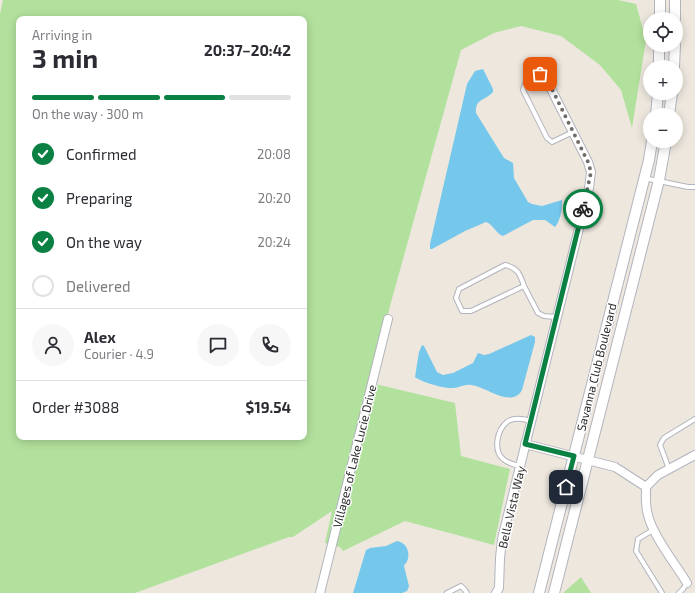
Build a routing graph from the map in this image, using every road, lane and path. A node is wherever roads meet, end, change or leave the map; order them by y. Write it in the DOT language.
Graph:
graph roads {
  1 [pos="660,0"];
  2 [pos="675,0"];
  3 [pos="660,12"];
  4 [pos="675,12"];
  5 [pos="546,77"];
  6 [pos="573,132"];
  7 [pos="650,148"];
  8 [pos="665,148"];
  9 [pos="644,178"];
  10 [pos="659,180"];
  11 [pos="695,187"];
  12 [pos="524,286"];
  13 [pos="556,317"];
  14 [pos="388,319"];
  15 [pos="695,419"];
  16 [pos="531,421"];
  17 [pos="525,444"];
  18 [pos="695,454"];
  19 [pos="574,456"];
  20 [pos="587,460"];
  21 [pos="520,466"];
  22 [pos="669,469"];
  23 [pos="646,487"];
  24 [pos="654,530"];
  25 [pos="687,583"];
  26 [pos="320,593"];
  27 [pos="446,593"];
  28 [pos="467,593"];
  29 [pos="496,593"];
  30 [pos="539,593"];
  31 [pos="554,593"];
  32 [pos="662,593"];
  33 [pos="679,593"];
  1 -- 3 [label="street"];
  2 -- 4 [label="street"];
  5 -- 6 [label="street, Bella Vista Way"];
  5 -- 6 [label="lane"];
  6 -- 13 [label="street, Bella Vista Way"];
  7 -- 9 [label="street, Savanna Club Boulevard"];
  8 -- 10 [label="street, Savanna Club Boulevard"];
  9 -- 10 [label="lane"];
  9 -- 19 [label="street, Savanna Club Boulevard"];
  10 -- 11 [label="lane"];
  10 -- 20 [label="street, Savanna Club Boulevard"];
  12 -- 12 [label="lane"];
  12 -- 13 [label="lane"];
  13 -- 16 [label="street, Bella Vista Way"];
  14 -- 26 [label="street, Villages of Lake Lucie Drive"];
  15 -- 22 [label="lane"];
  16 -- 17 [label="street, Bella Vista Way"];
  16 -- 21 [label="lane"];
  17 -- 19 [label="street"];
  17 -- 21 [label="street, Bella Vista Way"];
  18 -- 22 [label="street"];
  19 -- 20 [label="street"];
  19 -- 30 [label="street, Savanna Club Boulevard"];
  20 -- 23 [label="street"];
  20 -- 31 [label="street, Savanna Club Boulevard"];
  21 -- 29 [label="street, Bella Vista Way"];
  22 -- 23 [label="street"];
  23 -- 24 [label="street"];
  24 -- 25 [label="street"];
  24 -- 32 [label="lane"];
  25 -- 33 [label="lane"];
  27 -- 28 [label="lane"];
}
